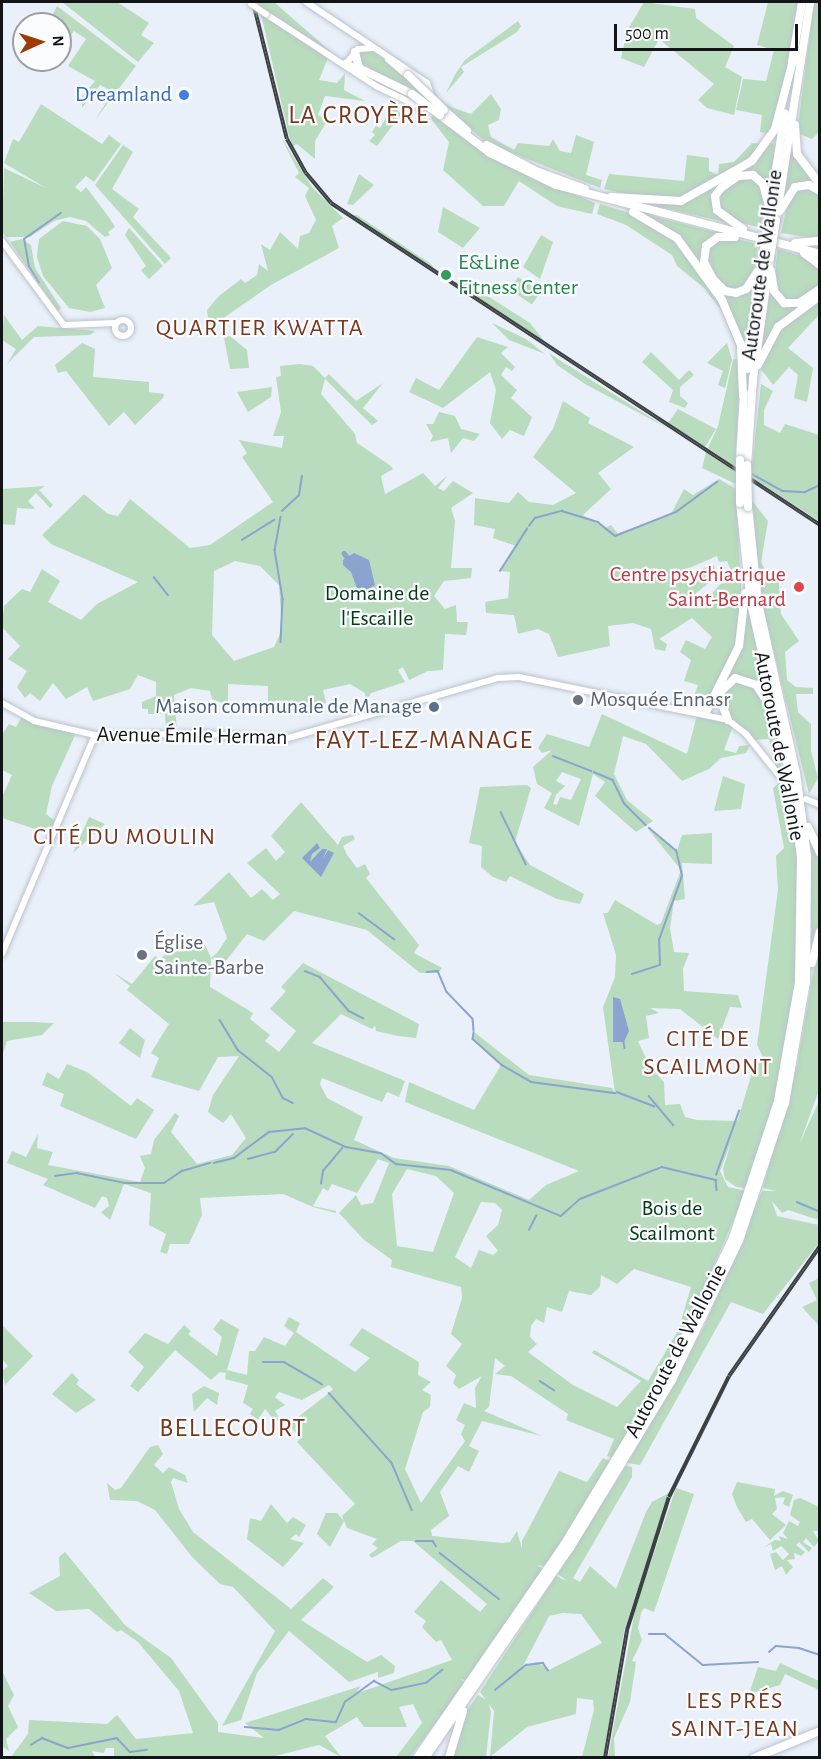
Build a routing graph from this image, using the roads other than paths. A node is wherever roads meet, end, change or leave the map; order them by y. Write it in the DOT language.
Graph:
graph roads {
  1 [pos="306,2"];
  2 [pos="802,2"];
  3 [pos="810,2"];
  4 [pos="248,3"];
  5 [pos="373,48"];
  6 [pos="355,52"];
  7 [pos="389,59"];
  8 [pos="346,64"];
  9 [pos="796,65"];
  10 [pos="397,89"];
  11 [pos="442,113"];
  12 [pos="785,131"];
  13 [pos="788,144"];
  14 [pos="819,185"];
  15 [pos="819,191"];
  16 [pos="611,199"];
  17 [pos="772,219"];
  18 [pos="744,232"];
  19 [pos="2,237"];
  20 [pos="819,241"];
  21 [pos="2,242"];
  22 [pos="796,246"];
  23 [pos="819,249"];
  24 [pos="11,253"];
  25 [pos="819,254"];
  26 [pos="765,259"];
  27 [pos="819,265"];
  28 [pos="819,289"];
  29 [pos="819,296"];
  30 [pos="111,326"];
  31 [pos="745,353"];
  32 [pos="756,365"];
  33 [pos="744,462"];
  34 [pos="748,575"];
  35 [pos="718,694"];
  36 [pos="711,702"];
  37 [pos="2,703"];
  38 [pos="691,711"];
  39 [pos="776,713"];
  40 [pos="707,714"];
  41 [pos="728,720"];
  42 [pos="60,728"];
  43 [pos="95,735"];
  44 [pos="90,746"];
  45 [pos="786,784"];
  46 [pos="804,801"];
  47 [pos="819,805"];
  48 [pos="819,853"];
  49 [pos="819,932"];
  50 [pos="2,954"];
  51 [pos="803,1003"];
  52 [pos="758,1182"];
  53 [pos="553,1568"];
  54 [pos="466,1701"];
  55 [pos="819,1731"];
  56 [pos="819,1737"];
  57 [pos="417,1758"];
  58 [pos="424,1758"];
  59 [pos="449,1758"];
  60 [pos="754,1758"];
  61 [pos="770,1758"];
  1 -- 5 [label="main road"];
  2 -- 9 [label="highway, Autoroute de Wallonie"];
  3 -- 9 [label="highway"];
  4 -- 8 [label="main road, bridge"];
  5 -- 6 [label="main road"];
  5 -- 7 [label="main road"];
  6 -- 8 [label="main road"];
  6 -- 10 [label="highway"];
  7 -- 8 [label="main road"];
  7 -- 11 [label="highway, bridge"];
  8 -- 10 [label="highway"];
  9 -- 12 [label="highway"];
  9 -- 12 [label="highway, Autoroute de Wallonie"];
  10 -- 11 [label="highway, bridge"];
  11 -- 16 [label="highway"];
  12 -- 13 [label="highway"];
  12 -- 13 [label="highway, Autoroute de Wallonie"];
  12 -- 16 [label="highway"];
  13 -- 14 [label="highway"];
  13 -- 17 [label="highway, Autoroute de Wallonie"];
  15 -- 17 [label="highway"];
  16 -- 18 [label="highway"];
  16 -- 31 [label="highway"];
  17 -- 18 [label="highway"];
  17 -- 26 [label="highway, Autoroute de Wallonie, bridge"];
  18 -- 22 [label="highway"];
  18 -- 26 [label="highway"];
  19 -- 24 [label="main road"];
  20 -- 22 [label="highway"];
  21 -- 24 [label="main road"];
  22 -- 23 [label="highway"];
  22 -- 25 [label="highway"];
  22 -- 27 [label="highway"];
  24 -- 30 [label="main road"];
  26 -- 28 [label="highway"];
  26 -- 31 [label="highway, Autoroute de Wallonie"];
  26 -- 32 [label="highway, Autoroute de Wallonie"];
  29 -- 32 [label="highway"];
  30 -- 30 [label="main road"];
  31 -- 33 [label="highway, Autoroute de Wallonie"];
  32 -- 33 [label="highway, Autoroute de Wallonie"];
  33 -- 34 [label="highway, Autoroute de Wallonie, bridge"];
  34 -- 36 [label="highway"];
  34 -- 39 [label="highway, Autoroute de Wallonie"];
  34 -- 46 [label="highway, Autoroute de Wallonie"];
  35 -- 39 [label="highway"];
  35 -- 40 [label="highway"];
  35 -- 41 [label="highway"];
  36 -- 38 [label="highway"];
  36 -- 40 [label="highway"];
  37 -- 42 [label="main road, Avenue Émile Herman"];
  38 -- 40 [label="main road, Avenue Émile Herman"];
  38 -- 43 [label="main road, Avenue Émile Herman"];
  39 -- 52 [label="highway, Autoroute de Wallonie"];
  40 -- 41 [label="main road, Avenue Émile Herman"];
  41 -- 45 [label="main road"];
  42 -- 43 [label="main road, Avenue Émile Herman"];
  42 -- 44 [label="main road"];
  43 -- 44 [label="main road"];
  44 -- 50 [label="main road"];
  46 -- 47 [label="main road"];
  46 -- 48 [label="highway"];
  46 -- 51 [label="highway, Autoroute de Wallonie"];
  49 -- 51 [label="highway"];
  51 -- 52 [label="highway, Autoroute de Wallonie"];
  52 -- 53 [label="highway, Autoroute de Wallonie"];
  53 -- 54 [label="highway, Autoroute de Wallonie"];
  53 -- 57 [label="highway, Autoroute de Wallonie"];
  54 -- 58 [label="highway, Autoroute de Wallonie"];
  54 -- 59 [label="highway"];
  55 -- 60 [label="highway"];
  56 -- 61 [label="highway"];
}
